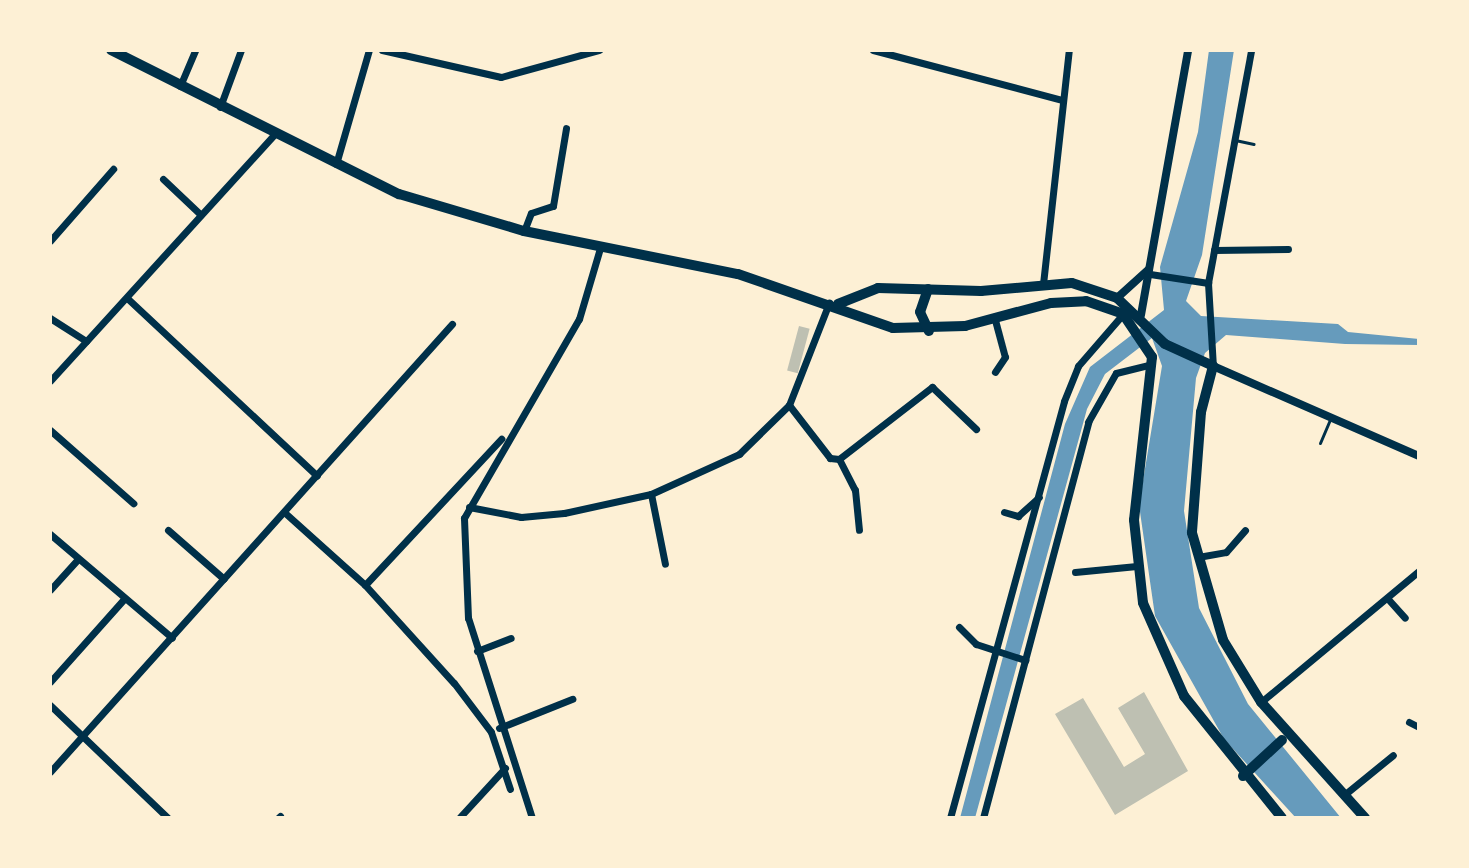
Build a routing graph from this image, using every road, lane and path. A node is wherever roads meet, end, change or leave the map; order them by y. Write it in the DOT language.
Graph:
graph roads {
  1 [pos="111,50"];
  2 [pos="195,50"];
  3 [pos="241,50"];
  4 [pos="369,50"];
  5 [pos="382,50"];
  6 [pos="599,50"];
  7 [pos="873,50"];
  8 [pos="1069,50"];
  9 [pos="1188,50"];
  10 [pos="1251,50"];
  11 [pos="180,86"];
  12 [pos="1062,100"];
  13 [pos="220,107"];
  14 [pos="566,128"];
  15 [pos="275,134"];
  16 [pos="1235,140"];
  17 [pos="1254,144"];
  18 [pos="335,166"];
  19 [pos="113,169"];
  20 [pos="163,179"];
  21 [pos="201,215"];
  22 [pos="524,231"];
  23 [pos="50,241"];
  24 [pos="600,248"];
  25 [pos="1288,249"];
  26 [pos="1214,250"];
  27 [pos="1152,272"];
  28 [pos="1208,283"];
  29 [pos="1043,284"];
  30 [pos="928,289"];
  31 [pos="127,298"];
  32 [pos="1117,298"];
  33 [pos="834,303"];
  34 [pos="1123,314"];
  35 [pos="50,318"];
  36 [pos="1140,319"];
  37 [pos="995,320"];
  38 [pos="452,324"];
  39 [pos="929,331"];
  40 [pos="86,341"];
  41 [pos="1210,361"];
  42 [pos="1152,364"];
  43 [pos="995,372"];
  44 [pos="50,381"];
  45 [pos="789,405"];
  46 [pos="1331,417"];
  47 [pos="976,429"];
  48 [pos="50,430"];
  49 [pos="508,431"];
  50 [pos="1320,443"];
  51 [pos="1419,456"];
  52 [pos="839,459"];
  53 [pos="317,476"];
  54 [pos="651,494"];
  55 [pos="1039,497"];
  56 [pos="133,503"];
  57 [pos="469,507"];
  58 [pos="284,512"];
  59 [pos="1004,512"];
  60 [pos="168,530"];
  61 [pos="859,530"];
  62 [pos="1245,530"];
  63 [pos="50,534"];
  64 [pos="1198,557"];
  65 [pos="78,559"];
  66 [pos="665,564"];
  67 [pos="1137,566"];
  68 [pos="1419,571"];
  69 [pos="1075,572"];
  70 [pos="224,579"];
  71 [pos="365,585"];
  72 [pos="50,590"];
  73 [pos="124,599"];
  74 [pos="1388,599"];
  75 [pos="1405,618"];
  76 [pos="959,627"];
  77 [pos="172,638"];
  78 [pos="511,638"];
  79 [pos="477,651"];
  80 [pos="1000,653"];
  81 [pos="1024,659"];
  82 [pos="50,682"];
  83 [pos="572,699"];
  84 [pos="1261,702"];
  85 [pos="50,705"];
  86 [pos="1272,715"];
  87 [pos="1409,722"];
  88 [pos="1419,727"];
  89 [pos="499,728"];
  90 [pos="84,734"];
  91 [pos="1281,741"];
  92 [pos="1309,755"];
  93 [pos="1393,755"];
  94 [pos="505,768"];
  95 [pos="50,772"];
  96 [pos="1246,773"];
  97 [pos="510,789"];
  98 [pos="1344,795"];
  99 [pos="168,818"];
  100 [pos="459,818"];
  101 [pos="532,818"];
  102 [pos="950,818"];
  103 [pos="983,818"];
  104 [pos="1282,818"];
  105 [pos="1365,818"];
  1 -- 11 [label="main road"];
  2 -- 11 [label="street"];
  3 -- 13 [label="street"];
  4 -- 18 [label="street"];
  5 -- 6 [label="street"];
  7 -- 12 [label="street"];
  8 -- 12 [label="street"];
  9 -- 27 [label="street"];
  10 -- 16 [label="street"];
  11 -- 13 [label="main road"];
  12 -- 29 [label="street"];
  13 -- 15 [label="main road"];
  14 -- 22 [label="street"];
  15 -- 18 [label="main road"];
  15 -- 21 [label="street"];
  16 -- 17 [label="lane"];
  16 -- 26 [label="street"];
  18 -- 22 [label="main road"];
  19 -- 23 [label="street"];
  20 -- 21 [label="street"];
  21 -- 31 [label="street"];
  22 -- 24 [label="main road"];
  24 -- 33 [label="main road"];
  24 -- 49 [label="street"];
  25 -- 26 [label="street"];
  26 -- 28 [label="street"];
  27 -- 28 [label="street"];
  27 -- 32 [label="street"];
  27 -- 36 [label="street"];
  28 -- 41 [label="street"];
  29 -- 30 [label="main road"];
  29 -- 32 [label="main road"];
  30 -- 33 [label="main road"];
  30 -- 39 [label="main road"];
  31 -- 40 [label="street"];
  31 -- 53 [label="street"];
  32 -- 36 [label="main road"];
  33 -- 39 [label="main road"];
  33 -- 45 [label="street"];
  34 -- 36 [label="main road"];
  34 -- 37 [label="main road"];
  34 -- 55 [label="street"];
  35 -- 40 [label="street"];
  36 -- 41 [label="main road"];
  36 -- 42 [label="main road"];
  37 -- 39 [label="main road"];
  37 -- 43 [label="street"];
  38 -- 53 [label="street"];
  40 -- 44 [label="street"];
  41 -- 46 [label="street"];
  41 -- 64 [label="main road"];
  42 -- 67 [label="main road"];
  42 -- 81 [label="street"];
  45 -- 52 [label="street"];
  45 -- 54 [label="street"];
  46 -- 50 [label="lane"];
  46 -- 51 [label="street"];
  47 -- 52 [label="street"];
  48 -- 56 [label="street"];
  49 -- 57 [label="street"];
  49 -- 71 [label="street"];
  52 -- 61 [label="street"];
  53 -- 58 [label="street"];
  54 -- 57 [label="street"];
  54 -- 66 [label="street"];
  55 -- 59 [label="street"];
  55 -- 80 [label="street"];
  57 -- 79 [label="street"];
  58 -- 70 [label="street"];
  58 -- 71 [label="street"];
  60 -- 70 [label="street"];
  62 -- 64 [label="street"];
  63 -- 65 [label="street"];
  64 -- 84 [label="main road"];
  65 -- 72 [label="street"];
  65 -- 73 [label="street"];
  67 -- 69 [label="street"];
  67 -- 96 [label="main road"];
  68 -- 74 [label="street"];
  70 -- 77 [label="street"];
  71 -- 94 [label="street"];
  73 -- 77 [label="street"];
  73 -- 82 [label="street"];
  74 -- 75 [label="street"];
  74 -- 84 [label="street"];
  76 -- 80 [label="street"];
  77 -- 90 [label="street"];
  78 -- 79 [label="street"];
  79 -- 89 [label="street"];
  80 -- 81 [label="street"];
  80 -- 102 [label="street"];
  81 -- 103 [label="street"];
  83 -- 89 [label="street"];
  84 -- 86 [label="main road"];
  85 -- 90 [label="street"];
  86 -- 91 [label="main road"];
  86 -- 92 [label="main road"];
  87 -- 88 [label="street"];
  89 -- 101 [label="street"];
  90 -- 95 [label="street"];
  90 -- 99 [label="street"];
  91 -- 92 [label="main road"];
  91 -- 96 [label="main road"];
  92 -- 98 [label="main road"];
  93 -- 98 [label="street"];
  94 -- 97 [label="street"];
  94 -- 100 [label="street"];
  96 -- 104 [label="main road"];
  98 -- 105 [label="main road"];
}
